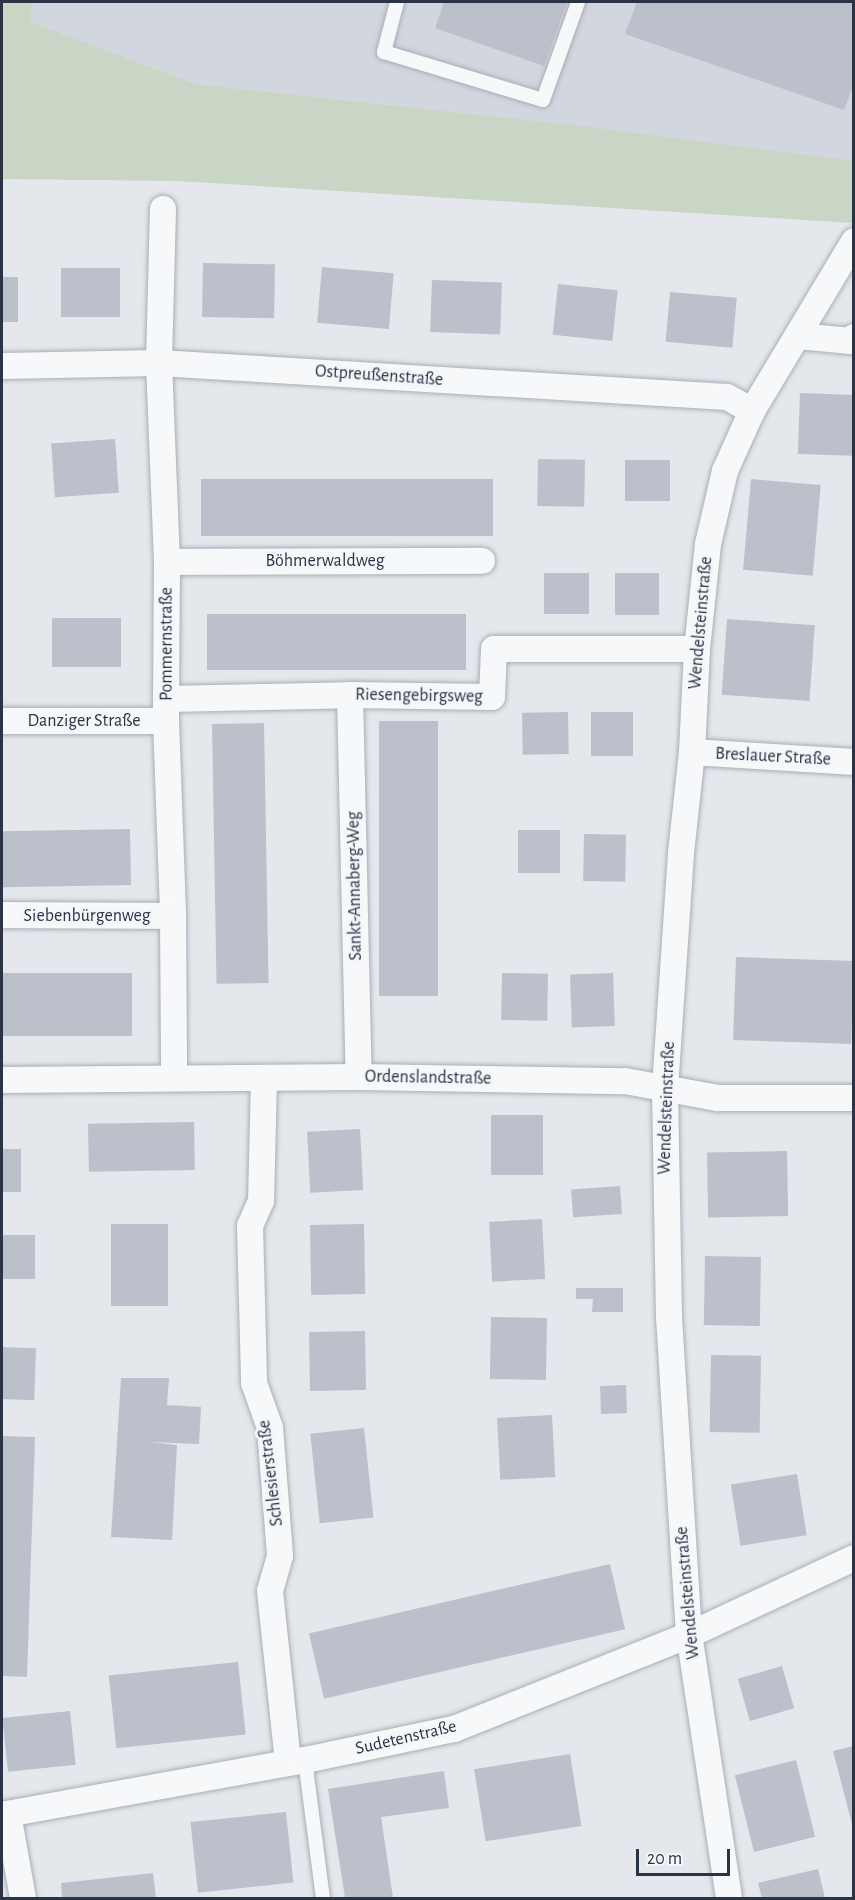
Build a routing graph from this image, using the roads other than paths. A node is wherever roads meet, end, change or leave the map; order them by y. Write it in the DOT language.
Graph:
graph roads {
  1 [pos="397,2"];
  2 [pos="578,2"];
  3 [pos="163,209"];
  4 [pos="854,241"];
  5 [pos="798,336"];
  6 [pos="854,337"];
  7 [pos="159,363"];
  8 [pos="2,366"];
  9 [pos="752,411"];
  10 [pos="482,561"];
  11 [pos="167,562"];
  12 [pos="697,649"];
  13 [pos="350,695"];
  14 [pos="166,710"];
  15 [pos="2,721"];
  16 [pos="692,753"];
  17 [pos="854,762"];
  18 [pos="2,915"];
  19 [pos="173,916"];
  20 [pos="359,1077"];
  21 [pos="174,1078"];
  22 [pos="264,1079"];
  23 [pos="2,1080"];
  24 [pos="665,1088"];
  25 [pos="854,1098"];
  26 [pos="854,1558"];
  27 [pos="689,1635"];
  28 [pos="297,1761"];
  29 [pos="5,1814"];
  30 [pos="23,1899"];
  31 [pos="322,1899"];
  32 [pos="729,1899"];
  1 -- 2 [label="lane"];
  3 -- 7 [label="street, Pommernstraße"];
  4 -- 5 [label="street, Wendelsteinstraße"];
  5 -- 6 [label="street"];
  5 -- 9 [label="street, Wendelsteinstraße"];
  7 -- 8 [label="street, Ostpreußenstraße"];
  7 -- 9 [label="street, Ostpreußenstraße"];
  7 -- 11 [label="street, Pommernstraße"];
  9 -- 12 [label="street, Wendelsteinstraße"];
  10 -- 11 [label="street, Böhmerwaldweg"];
  11 -- 14 [label="street, Pommernstraße"];
  12 -- 13 [label="street, Riesengebirgsweg"];
  12 -- 16 [label="street, Wendelsteinstraße"];
  13 -- 14 [label="street, Riesengebirgsweg"];
  13 -- 20 [label="street, Sankt-Annaberg-Weg"];
  14 -- 15 [label="street, Danziger Straße"];
  14 -- 19 [label="street, Pommernstraße"];
  16 -- 17 [label="street, Breslauer Straße"];
  16 -- 24 [label="street, Wendelsteinstraße"];
  18 -- 19 [label="street, Siebenbürgenweg"];
  19 -- 21 [label="street, Pommernstraße"];
  20 -- 22 [label="street, Ordenslandstraße"];
  20 -- 24 [label="street, Ordenslandstraße"];
  21 -- 22 [label="street, Ordenslandstraße"];
  21 -- 23 [label="street, Ordenslandstraße"];
  22 -- 28 [label="street, Schlesierstraße"];
  24 -- 25 [label="street, Ordenslandstraße"];
  24 -- 27 [label="street, Wendelsteinstraße"];
  26 -- 27 [label="street, Sudetenstraße"];
  27 -- 28 [label="street, Sudetenstraße"];
  27 -- 32 [label="street, Wendelsteinstraße"];
  28 -- 29 [label="street, Sudetenstraße"];
  28 -- 31 [label="lane"];
  29 -- 30 [label="street"];
}
